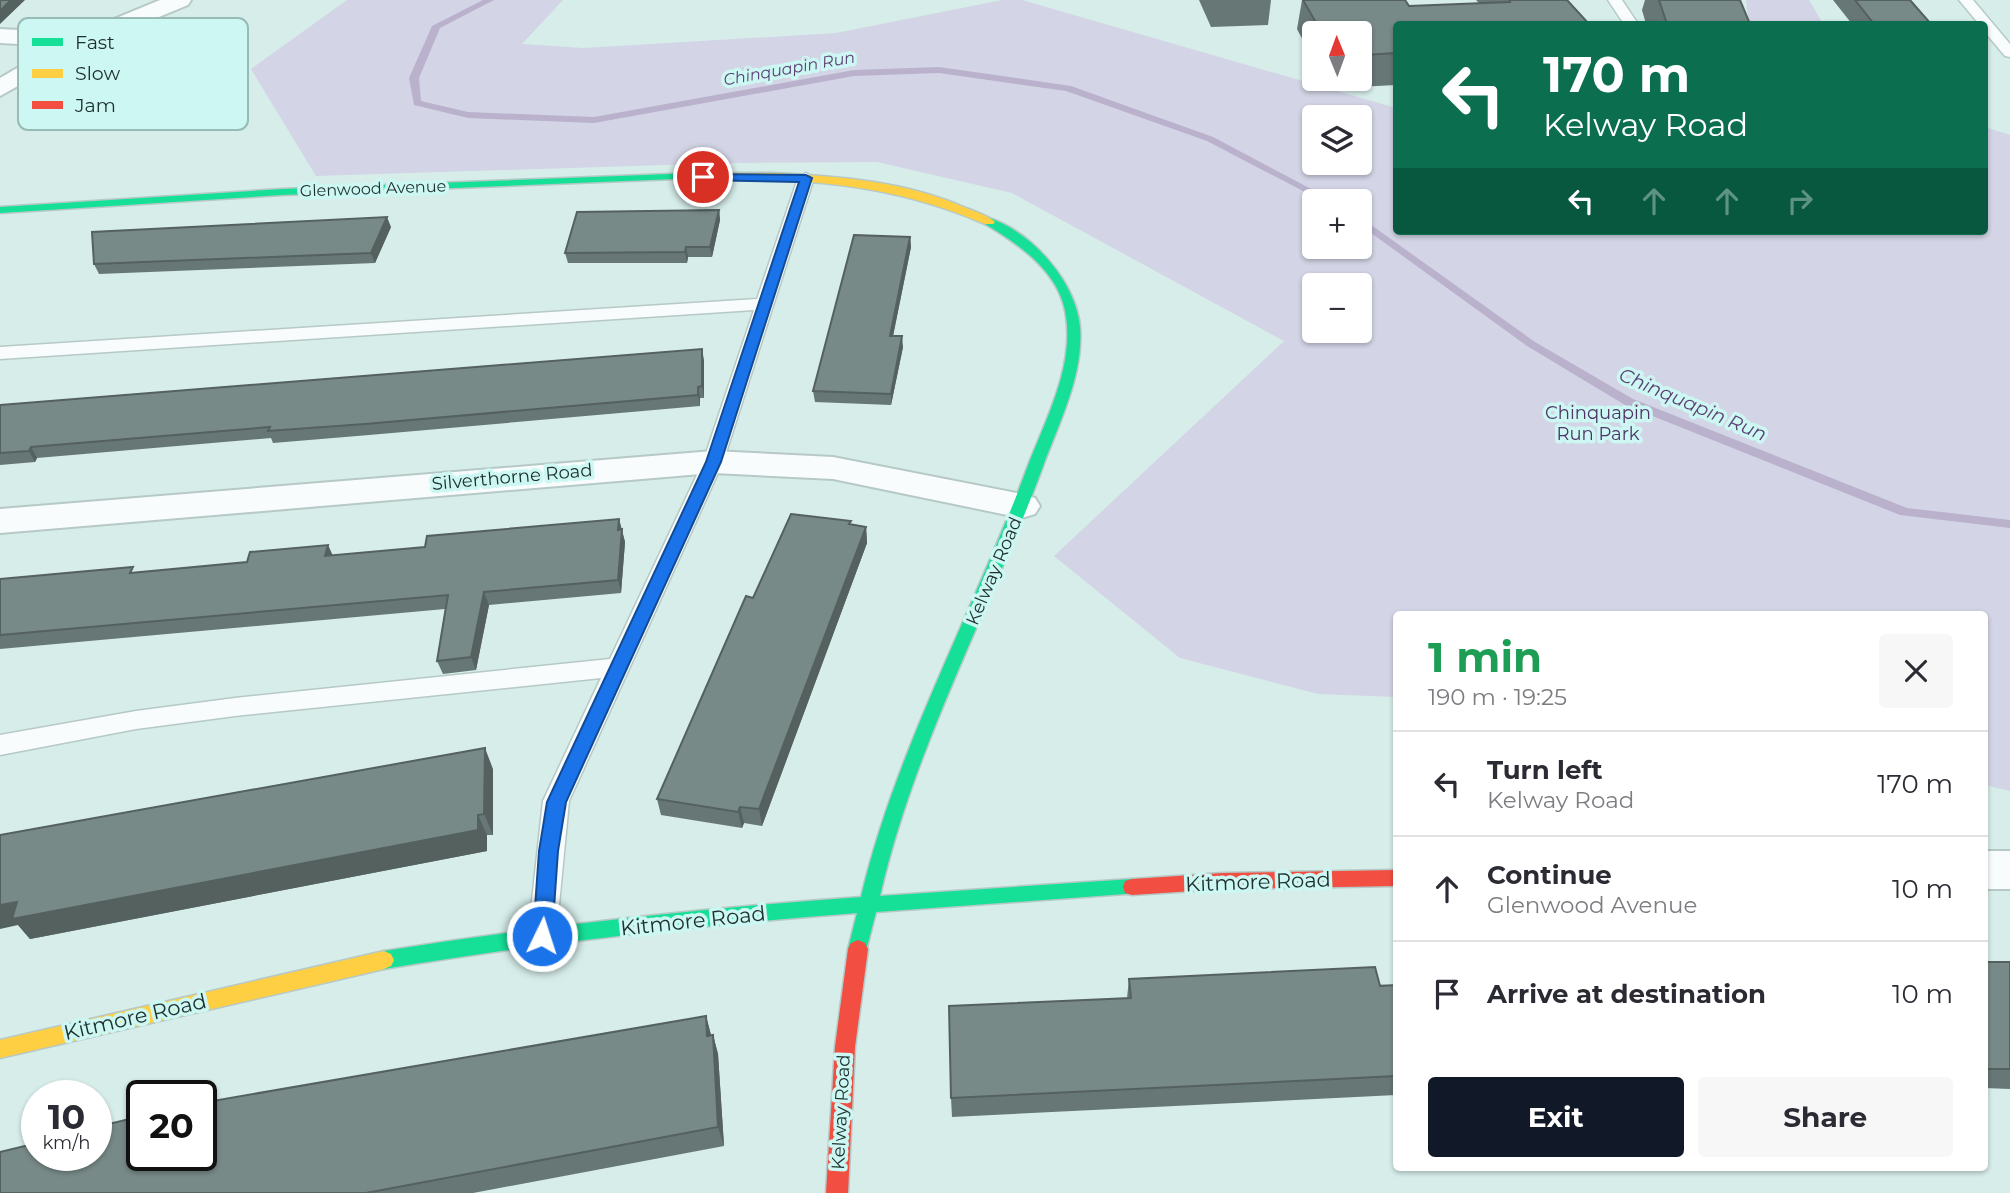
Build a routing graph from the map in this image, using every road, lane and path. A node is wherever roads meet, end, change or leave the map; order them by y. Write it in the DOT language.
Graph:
graph roads {
  1 [pos="180,0"];
  2 [pos="1615,0"];
  3 [pos="1966,0"];
  4 [pos="136,18"];
  5 [pos="1629,21"];
  6 [pos="1983,21"];
  7 [pos="1988,26"];
  8 [pos="0,36"];
  9 [pos="18,37"];
  10 [pos="2010,53"];
  11 [pos="18,78"];
  12 [pos="0,88"];
  13 [pos="747,177"];
  14 [pos="806,178"];
  15 [pos="0,211"];
  16 [pos="765,304"];
  17 [pos="0,353"];
  18 [pos="713,462"];
  19 [pos="1021,506"];
  20 [pos="0,522"];
  21 [pos="619,667"];
  22 [pos="0,745"];
  23 [pos="1988,870"];
  24 [pos="2010,870"];
  25 [pos="1393,878"];
  26 [pos="867,904"];
  27 [pos="542,936"];
  28 [pos="0,1049"];
  29 [pos="837,1193"];
  1 -- 4 [label="street"];
  2 -- 5 [label="lane"];
  3 -- 6 [label="lane"];
  7 -- 10 [label="lane"];
  8 -- 9 [label="street"];
  11 -- 12 [label="street"];
  13 -- 14 [label="street, Kelway Road"];
  13 -- 15 [label="street, Glenwood Avenue"];
  14 -- 16 [label="lane"];
  14 -- 19 [label="street, Kelway Road"];
  16 -- 17 [label="lane"];
  16 -- 18 [label="lane"];
  18 -- 19 [label="street, Silverthorne Road"];
  18 -- 20 [label="street, Silverthorne Road"];
  18 -- 21 [label="lane"];
  19 -- 26 [label="street, Kelway Road"];
  21 -- 22 [label="lane"];
  21 -- 27 [label="lane"];
  23 -- 24 [label="street"];
  25 -- 26 [label="street, Kitmore Road"];
  26 -- 27 [label="street, Kitmore Road"];
  26 -- 29 [label="street, Kelway Road"];
  27 -- 28 [label="street, Kitmore Road"];
}
